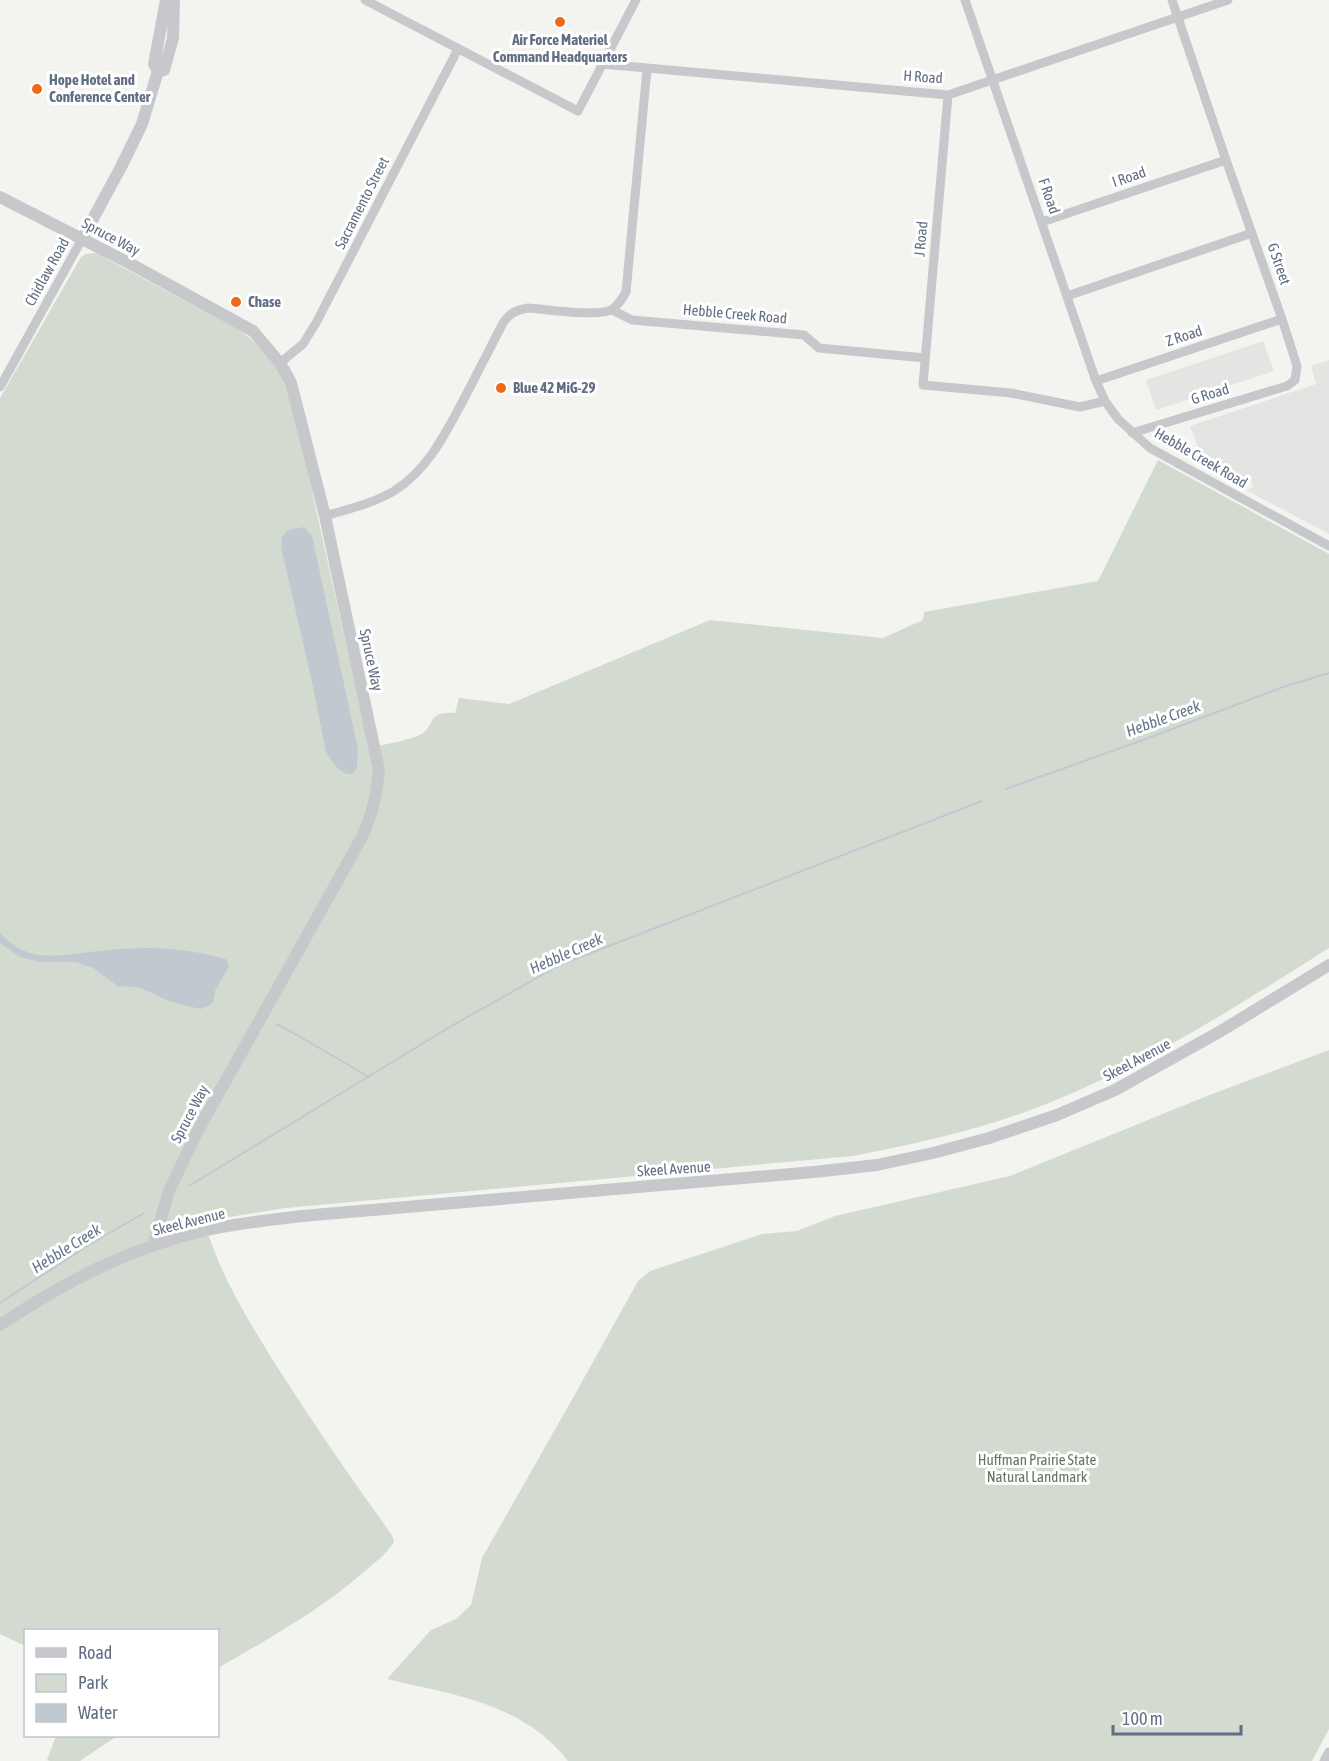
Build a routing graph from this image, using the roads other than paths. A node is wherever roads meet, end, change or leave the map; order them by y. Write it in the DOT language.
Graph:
graph roads {
  1 [pos="166,0"];
  2 [pos="174,0"];
  3 [pos="364,0"];
  4 [pos="636,0"];
  5 [pos="965,0"];
  6 [pos="1172,0"];
  7 [pos="1228,0"];
  8 [pos="1178,17"];
  9 [pos="458,49"];
  10 [pos="602,64"];
  11 [pos="647,69"];
  12 [pos="158,71"];
  13 [pos="993,80"];
  14 [pos="948,95"];
  15 [pos="1226,160"];
  16 [pos="0,197"];
  17 [pos="1042,222"];
  18 [pos="1252,233"];
  19 [pos="82,238"];
  20 [pos="1067,297"];
  21 [pos="612,310"];
  22 [pos="1282,319"];
  23 [pos="925,358"];
  24 [pos="280,363"];
  25 [pos="1295,380"];
  26 [pos="1096,381"];
  27 [pos="0,387"];
  28 [pos="1105,401"];
  29 [pos="1132,433"];
  30 [pos="325,516"];
  31 [pos="1329,546"];
  32 [pos="1329,965"];
  33 [pos="153,1246"];
  34 [pos="0,1325"];
  35 [pos="1329,1752"];
  36 [pos="1324,1761"];
  1 -- 12 [label="street, Chidlaw Road"];
  2 -- 12 [label="street, Chidlaw Road"];
  3 -- 9 [label="street"];
  4 -- 10 [label="street"];
  5 -- 13 [label="street, F Road"];
  6 -- 8 [label="street"];
  7 -- 8 [label="street, H Road"];
  8 -- 13 [label="street, H Road"];
  8 -- 15 [label="street"];
  9 -- 10 [label="street"];
  9 -- 24 [label="street, Sacramento Street"];
  10 -- 11 [label="street, H Road"];
  11 -- 14 [label="street, H Road"];
  11 -- 21 [label="street"];
  12 -- 19 [label="street, Chidlaw Road"];
  13 -- 14 [label="street, H Road"];
  13 -- 17 [label="street, F Road"];
  14 -- 23 [label="street, J Road"];
  15 -- 17 [label="street, I Road"];
  15 -- 18 [label="street, G Street"];
  16 -- 19 [label="street, Spruce Way"];
  17 -- 20 [label="street, F Road"];
  18 -- 20 [label="street"];
  18 -- 22 [label="street, G Street"];
  19 -- 24 [label="street, Spruce Way"];
  19 -- 27 [label="street, Chidlaw Road"];
  20 -- 26 [label="street, F Road"];
  21 -- 23 [label="street, Hebble Creek Road"];
  21 -- 30 [label="street"];
  22 -- 25 [label="street, G Street"];
  22 -- 26 [label="street, Z Road"];
  23 -- 28 [label="street, J Road"];
  24 -- 30 [label="street, Spruce Way"];
  25 -- 29 [label="street, G Road"];
  26 -- 28 [label="street, F Road"];
  28 -- 29 [label="street, Hebble Creek Road"];
  29 -- 31 [label="street, Hebble Creek Road"];
  30 -- 33 [label="street, Spruce Way"];
  32 -- 33 [label="street, Skeel Avenue"];
  33 -- 34 [label="street, Skeel Avenue"];
  35 -- 36 [label="street"];
}
